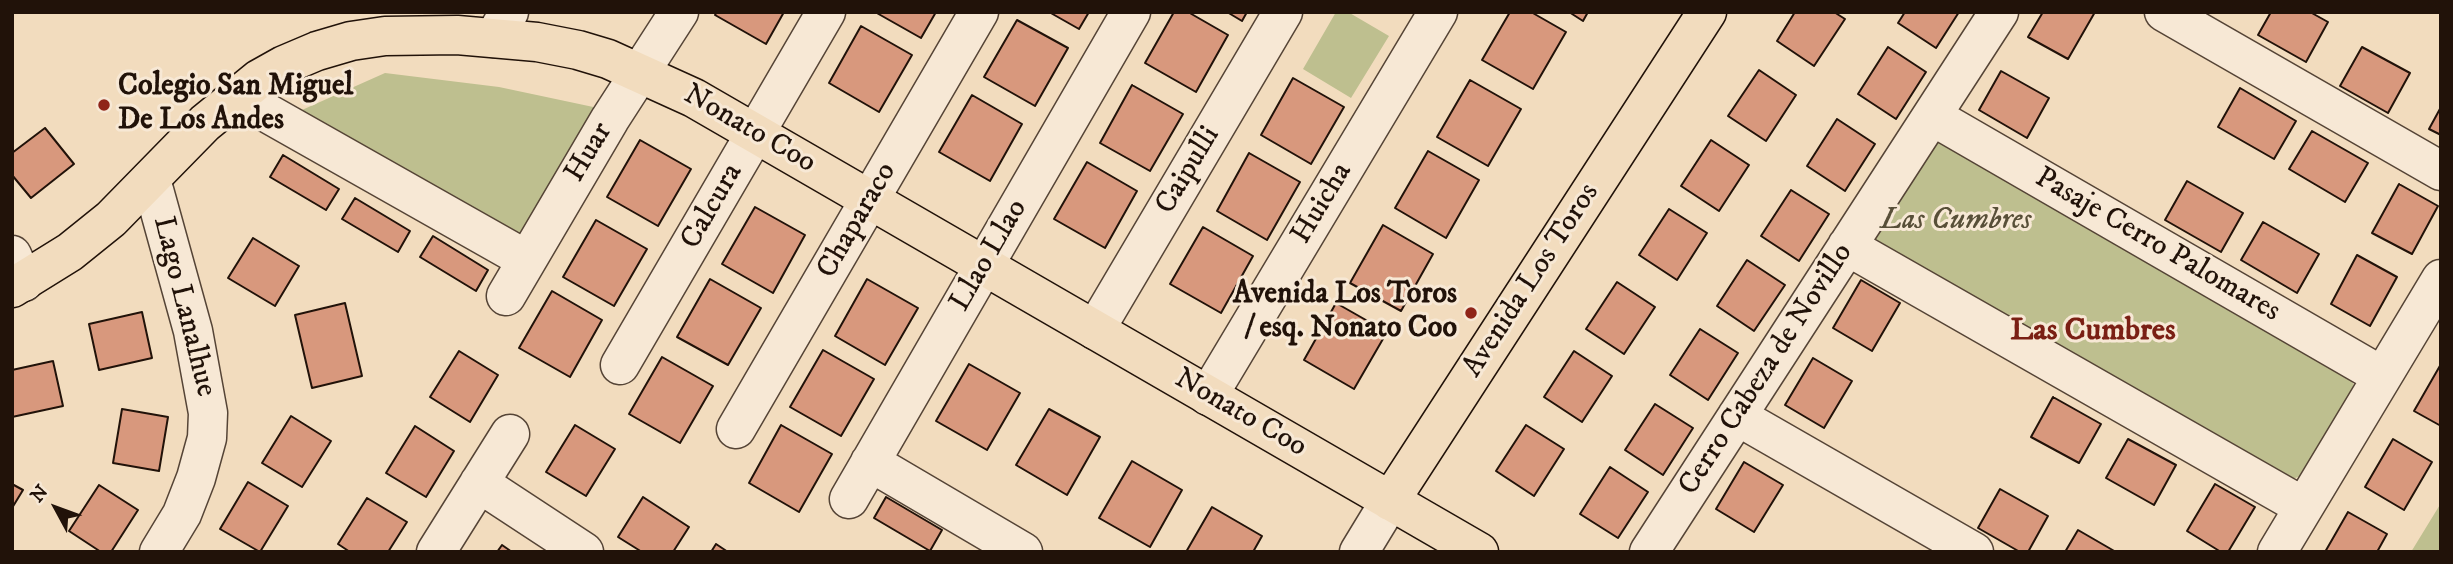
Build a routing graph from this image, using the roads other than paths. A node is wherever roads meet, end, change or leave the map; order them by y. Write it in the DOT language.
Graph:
graph roads {
  1 [pos="678,12"];
  2 [pos="827,12"];
  3 [pos="979,12"];
  4 [pos="1131,12"];
  5 [pos="1283,12"];
  6 [pos="1437,12"];
  7 [pos="1707,12"];
  8 [pos="1999,12"];
  9 [pos="2164,12"];
  10 [pos="502,25"];
  11 [pos="640,72"];
  12 [pos="237,96"];
  13 [pos="1932,116"];
  14 [pos="756,133"];
  15 [pos="2441,171"];
  16 [pos="151,179"];
  17 [pos="871,200"];
  18 [pos="1847,246"];
  19 [pos="527,260"];
  20 [pos="985,266"];
  21 [pos="16,275"];
  22 [pos="2441,279"];
  23 [pos="506,296"];
  24 [pos="1095,330"];
  25 [pos="620,365"];
  26 [pos="2382,376"];
  27 [pos="1208,396"];
  28 [pos="1737,416"];
  29 [pos="736,429"];
  30 [pos="510,434"];
  31 [pos="870,462"];
  32 [pos="479,483"];
  33 [pos="849,499"];
  34 [pos="1390,501"];
  35 [pos="2304,507"];
  36 [pos="159,552"];
  37 [pos="436,552"];
  38 [pos="584,552"];
  39 [pos="1023,552"];
  40 [pos="1359,552"];
  41 [pos="1479,552"];
  42 [pos="1649,552"];
  43 [pos="1974,552"];
  44 [pos="2277,552"];
  1 -- 11 [label="street, Huar"];
  2 -- 14 [label="street, Calcura"];
  3 -- 17 [label="street, Chaparaco"];
  4 -- 20 [label="street, Llao Llao"];
  5 -- 24 [label="street, Caipulli"];
  6 -- 27 [label="street, Huicha"];
  7 -- 34 [label="main road, Avenida Los Toros"];
  8 -- 13 [label="street, Cerro Cabeza de Novillo"];
  9 -- 15 [label="street"];
  10 -- 11 [label="main road, Nonato Coo"];
  10 -- 12 [label="main road, Nonato Coo"];
  11 -- 14 [label="main road, Nonato Coo"];
  11 -- 19 [label="street, Huar"];
  12 -- 16 [label="main road, Nonato Coo"];
  12 -- 19 [label="street"];
  13 -- 18 [label="street, Cerro Cabeza de Novillo"];
  13 -- 26 [label="street, Pasaje Cerro Palomares"];
  14 -- 17 [label="main road, Nonato Coo"];
  14 -- 25 [label="street, Calcura"];
  16 -- 21 [label="main road, Nonato Coo"];
  16 -- 36 [label="street, Lago Lanalhue"];
  17 -- 20 [label="main road, Nonato Coo"];
  17 -- 29 [label="street, Chaparaco"];
  18 -- 28 [label="street, Cerro Cabeza de Novillo"];
  18 -- 35 [label="street"];
  19 -- 23 [label="street, Huar"];
  20 -- 24 [label="main road, Nonato Coo"];
  20 -- 31 [label="street, Llao Llao"];
  22 -- 26 [label="street"];
  24 -- 27 [label="main road, Nonato Coo"];
  26 -- 35 [label="street"];
  27 -- 34 [label="main road, Nonato Coo"];
  28 -- 42 [label="street, Cerro Cabeza de Novillo"];
  28 -- 43 [label="street"];
  30 -- 32 [label="street"];
  31 -- 33 [label="street, Llao Llao"];
  31 -- 39 [label="street"];
  32 -- 37 [label="street"];
  32 -- 38 [label="street"];
  34 -- 40 [label="street, Avenida Los Toros"];
  34 -- 41 [label="main road, Nonato Coo"];
  35 -- 44 [label="street"];
}
